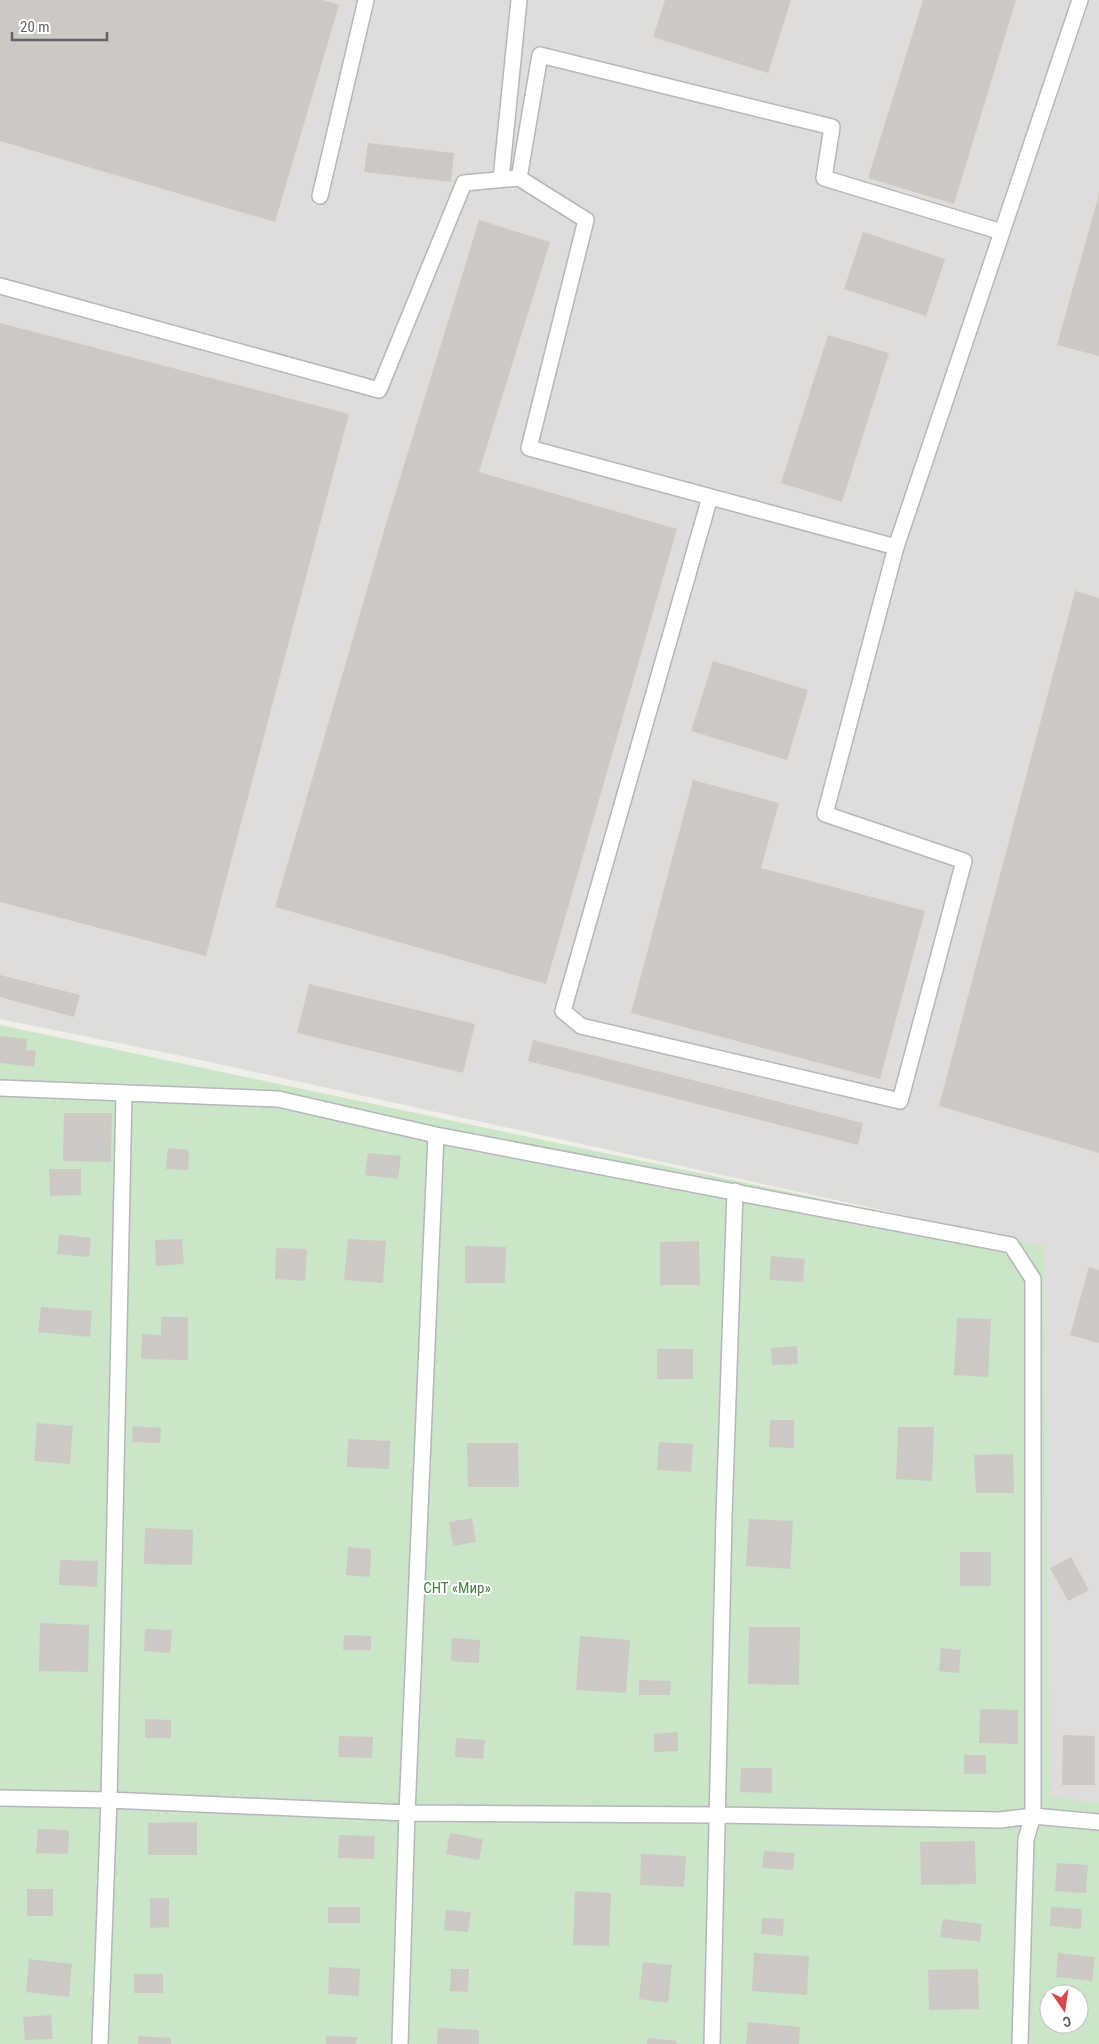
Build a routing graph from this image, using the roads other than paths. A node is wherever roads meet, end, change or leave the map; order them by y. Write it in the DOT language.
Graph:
graph roads {
  1 [pos="366,0"];
  2 [pos="519,0"];
  3 [pos="1080,0"];
  4 [pos="519,178"];
  5 [pos="501,179"];
  6 [pos="320,196"];
  7 [pos="1002,232"];
  8 [pos="0,286"];
  9 [pos="710,497"];
  10 [pos="896,547"];
  11 [pos="0,1088"];
  12 [pos="124,1093"];
  13 [pos="436,1135"];
  14 [pos="735,1191"];
  15 [pos="0,1798"];
  16 [pos="109,1800"];
  17 [pos="407,1813"];
  18 [pos="718,1815"];
  19 [pos="1033,1816"];
  20 [pos="1099,1822"];
  21 [pos="100,2044"];
  22 [pos="400,2044"];
  23 [pos="712,2044"];
  24 [pos="1020,2044"];
  1 -- 6 [label="lane"];
  2 -- 5 [label="lane"];
  3 -- 7 [label="lane"];
  4 -- 5 [label="lane"];
  4 -- 7 [label="lane"];
  4 -- 9 [label="lane"];
  5 -- 8 [label="lane"];
  7 -- 10 [label="lane"];
  9 -- 10 [label="lane"];
  9 -- 10 [label="lane"];
  11 -- 12 [label="lane"];
  12 -- 13 [label="lane"];
  12 -- 16 [label="lane"];
  13 -- 14 [label="lane"];
  13 -- 17 [label="lane"];
  14 -- 18 [label="lane"];
  14 -- 19 [label="lane"];
  15 -- 16 [label="lane"];
  16 -- 17 [label="lane"];
  16 -- 21 [label="lane"];
  17 -- 18 [label="lane"];
  17 -- 22 [label="lane"];
  18 -- 19 [label="lane"];
  18 -- 23 [label="lane"];
  19 -- 20 [label="lane"];
  19 -- 24 [label="lane"];
}
